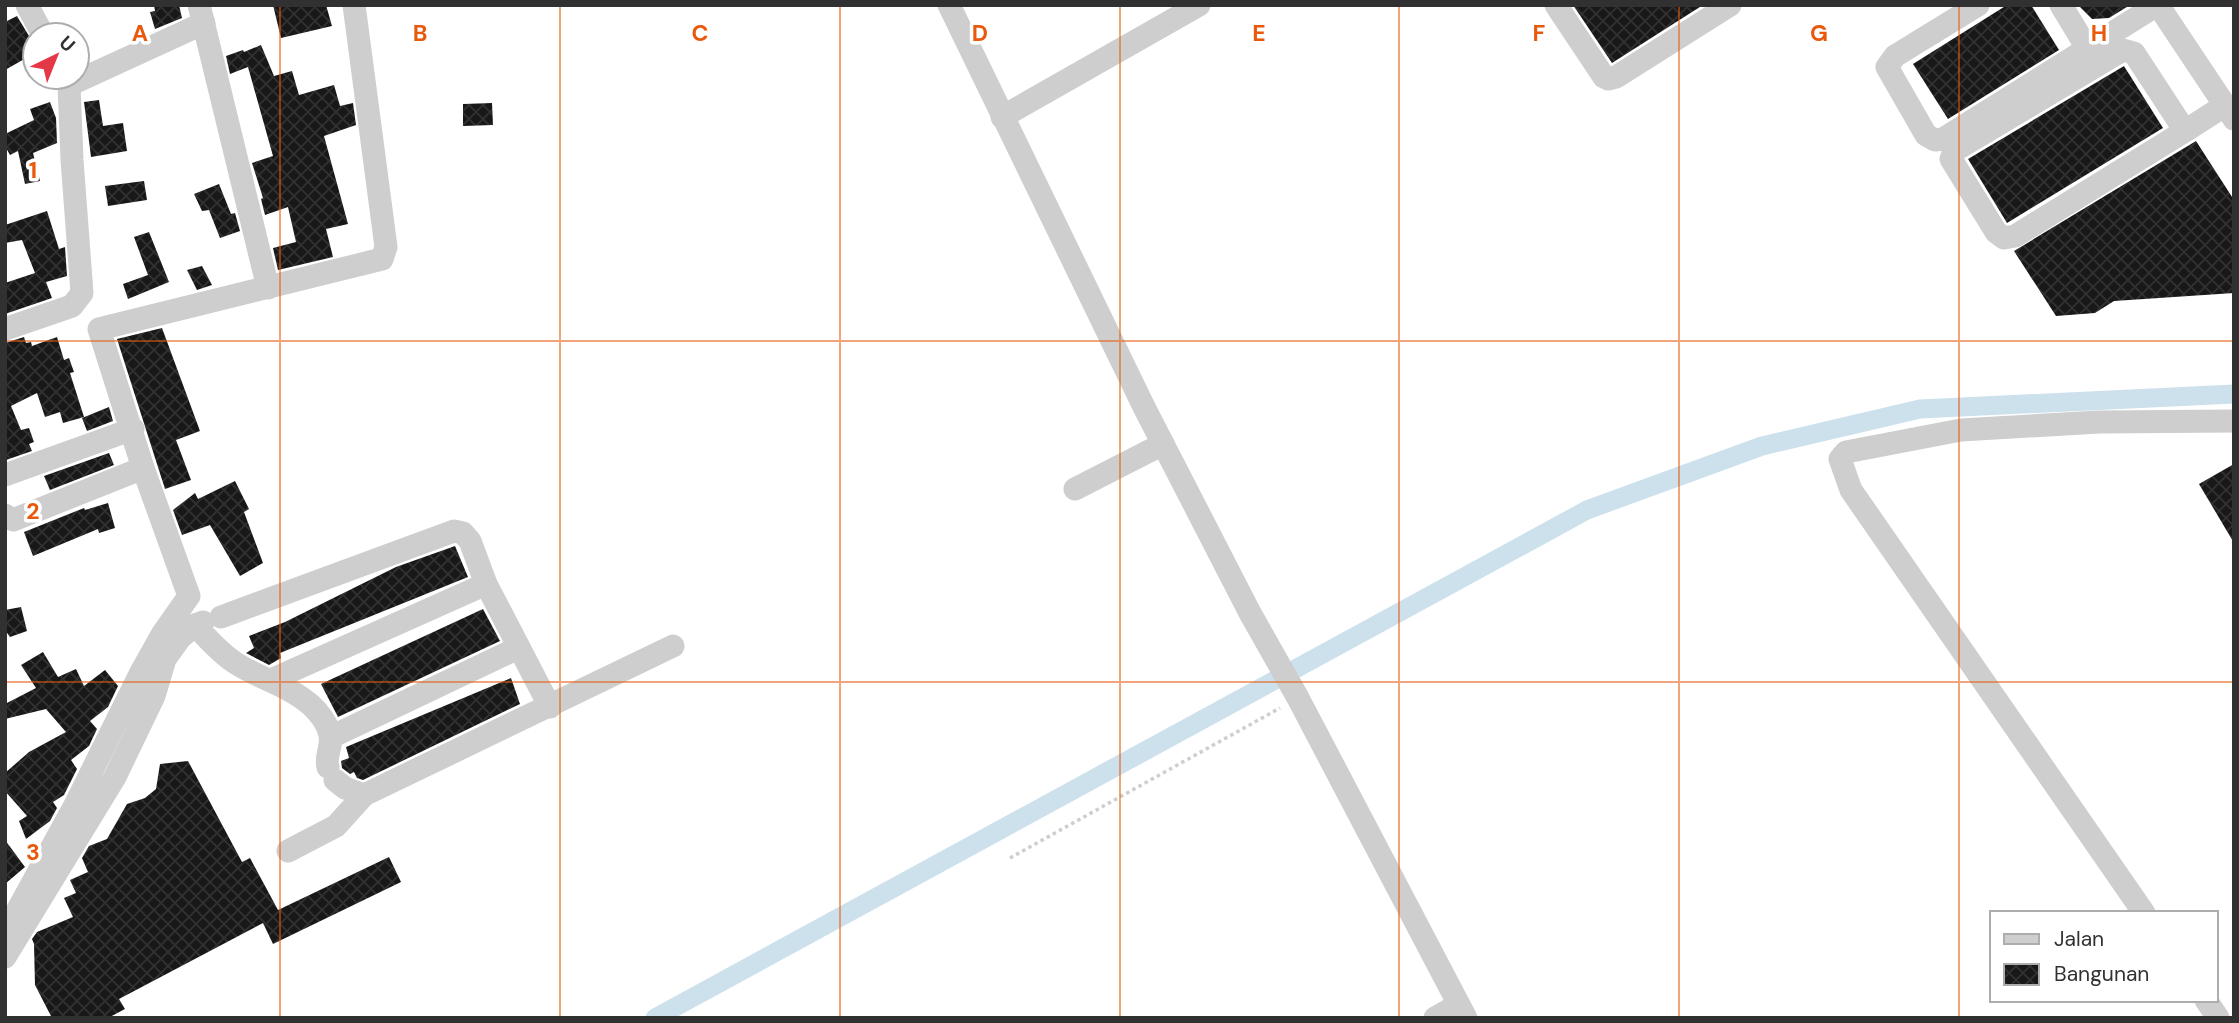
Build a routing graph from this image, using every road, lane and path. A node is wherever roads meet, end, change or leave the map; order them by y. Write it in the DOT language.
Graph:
graph roads {
  1 [pos="27,5"];
  2 [pos="354,5"];
  3 [pos="949,5"];
  4 [pos="1199,5"];
  5 [pos="1556,5"];
  6 [pos="1730,5"];
  7 [pos="1978,5"];
  8 [pos="2061,5"];
  9 [pos="2157,5"];
  10 [pos="202,14"];
  11 [pos="36,21"];
  12 [pos="2087,48"];
  13 [pos="91,69"];
  14 [pos="68,91"];
  15 [pos="2229,113"];
  16 [pos="1002,117"];
  17 [pos="2185,131"];
  18 [pos="268,288"];
  19 [pos="5,329"];
  20 [pos="2234,421"];
  21 [pos="133,429"];
  22 [pos="1163,444"];
  23 [pos="143,468"];
  24 [pos="5,475"];
  25 [pos="1075,489"];
  26 [pos="5,515"];
  27 [pos="486,584"];
  28 [pos="206,621"];
  29 [pos="673,646"];
  30 [pos="518,648"];
  31 [pos="271,680"];
  32 [pos="1296,696"];
  33 [pos="550,707"];
  34 [pos="331,737"];
  35 [pos="364,795"];
  36 [pos="288,851"];
  37 [pos="1010,858"];
  38 [pos="2143,911"];
  39 [pos="5,933"];
  40 [pos="5,957"];
  41 [pos="2207,1002"];
  42 [pos="1462,1012"];
  43 [pos="1435,1018"];
  44 [pos="2218,1018"];
  1 -- 11 [label="street"];
  2 -- 18 [label="street"];
  3 -- 16 [label="street"];
  4 -- 16 [label="street"];
  5 -- 6 [label="street"];
  7 -- 12 [label="street"];
  8 -- 12 [label="street"];
  9 -- 12 [label="street"];
  9 -- 15 [label="street"];
  10 -- 13 [label="street"];
  10 -- 18 [label="street"];
  14 -- 19 [label="street"];
  15 -- 17 [label="street"];
  16 -- 22 [label="street"];
  17 -- 17 [label="street"];
  18 -- 21 [label="street"];
  20 -- 38 [label="street"];
  21 -- 23 [label="street"];
  21 -- 24 [label="street"];
  22 -- 25 [label="street"];
  22 -- 32 [label="street"];
  23 -- 26 [label="street"];
  23 -- 39 [label="street"];
  27 -- 28 [label="street"];
  27 -- 30 [label="street"];
  27 -- 31 [label="street"];
  28 -- 31 [label="street"];
  28 -- 40 [label="street"];
  29 -- 33 [label="street"];
  30 -- 33 [label="street"];
  30 -- 34 [label="street"];
  31 -- 34 [label="street"];
  32 -- 37 [label="path"];
  32 -- 42 [label="street"];
  33 -- 35 [label="street"];
  34 -- 35 [label="street"];
  35 -- 36 [label="street"];
  41 -- 44 [label="street"];
  42 -- 43 [label="street"];
}
